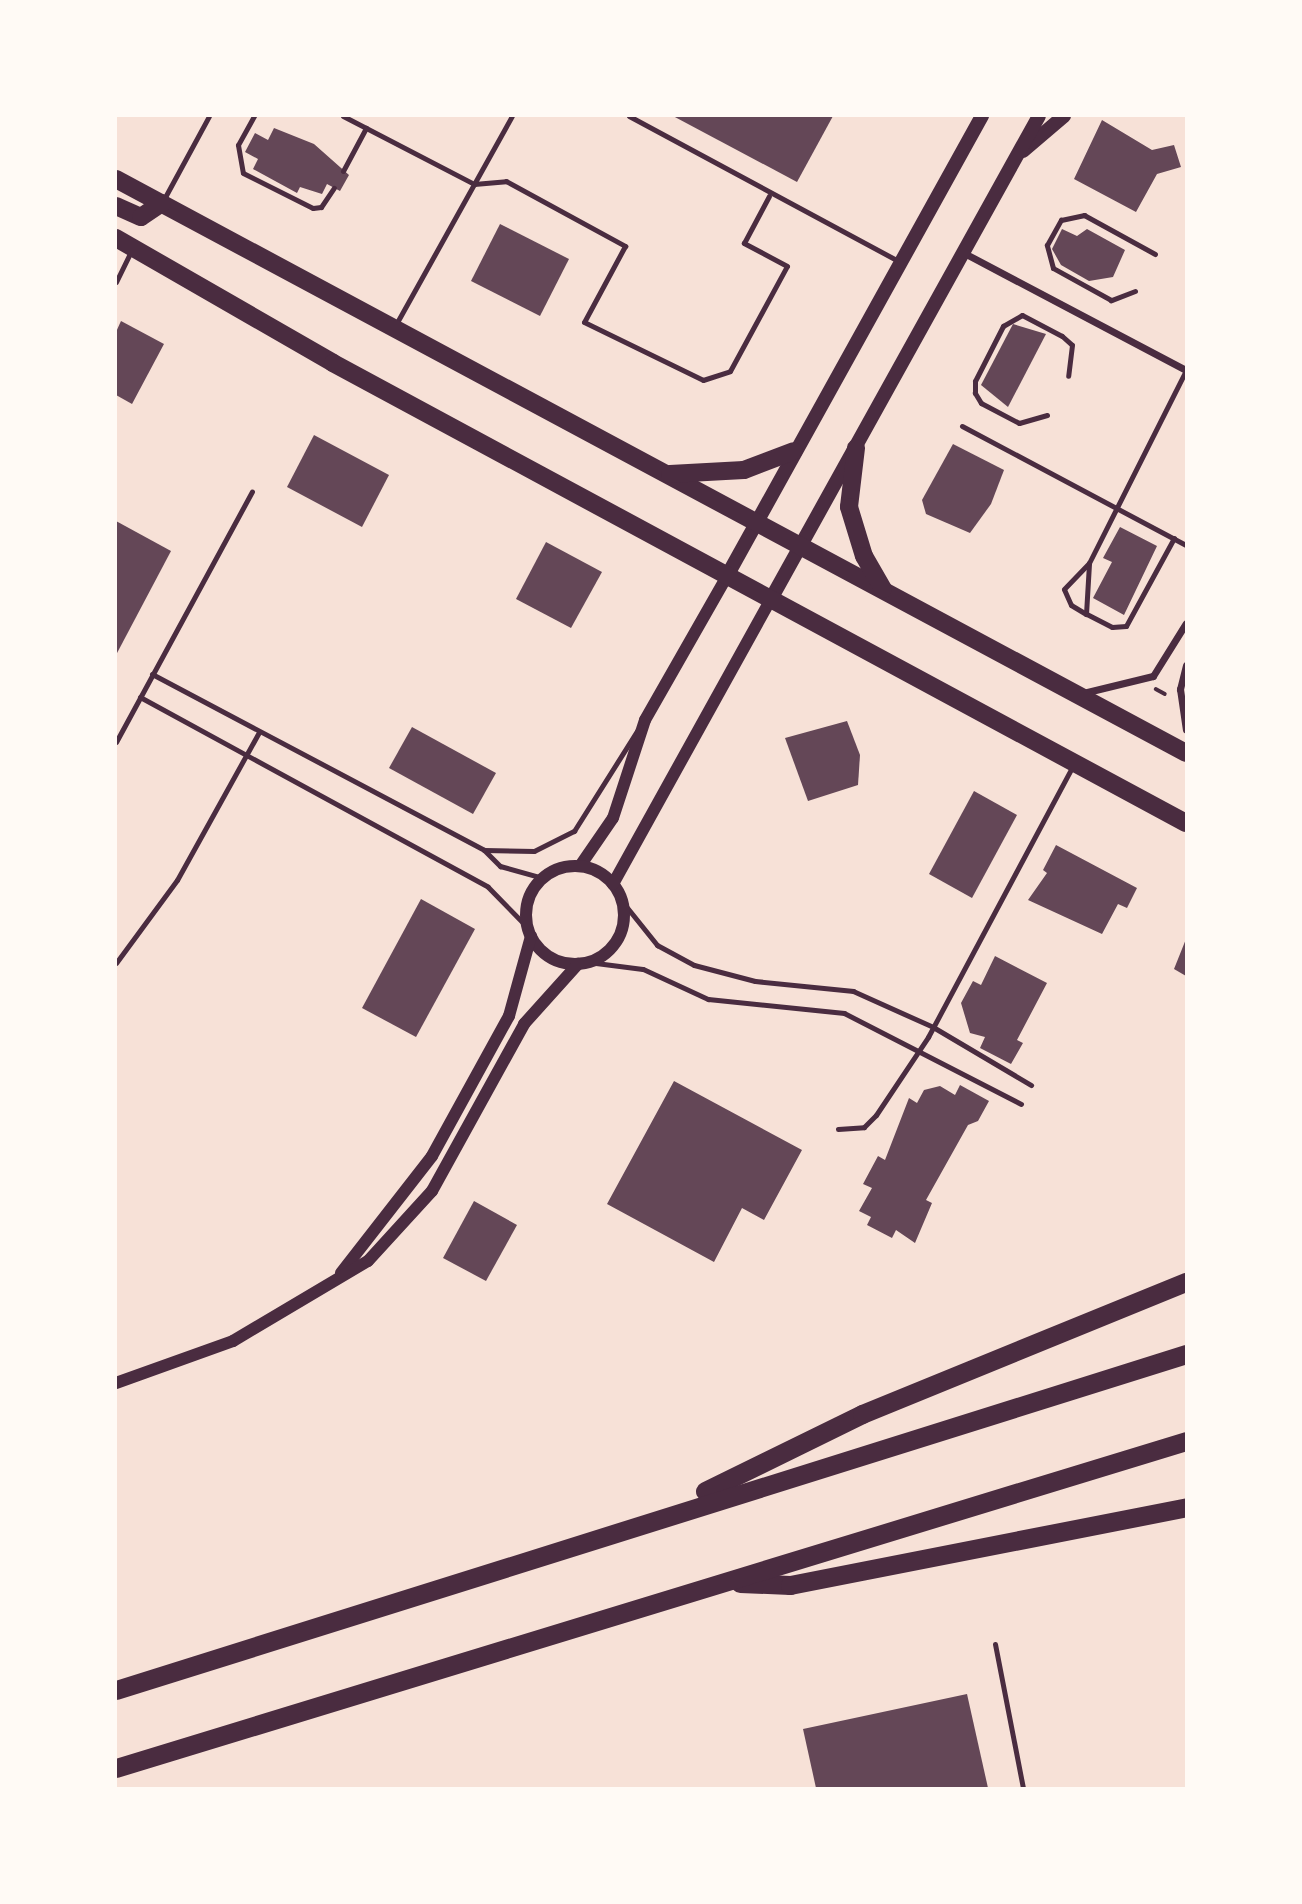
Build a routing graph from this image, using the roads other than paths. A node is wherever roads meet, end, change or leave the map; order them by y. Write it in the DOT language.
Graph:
graph roads {
  1 [pos="209,116"];
  2 [pos="254,116"];
  3 [pos="342,116"];
  4 [pos="512,116"];
  5 [pos="629,116"];
  6 [pos="982,116"];
  7 [pos="1039,116"];
  8 [pos="1065,116"];
  9 [pos="366,128"];
  10 [pos="1017,156"];
  11 [pos="343,171"];
  12 [pos="116,179"];
  13 [pos="474,184"];
  14 [pos="334,188"];
  15 [pos="769,196"];
  16 [pos="162,203"];
  17 [pos="116,206"];
  18 [pos="116,238"];
  19 [pos="133,248"];
  20 [pos="964,253"];
  21 [pos="1155,254"];
  22 [pos="900,262"];
  23 [pos="116,282"];
  24 [pos="1135,291"];
  25 [pos="395,326"];
  26 [pos="1186,370"];
  27 [pos="1068,376"];
  28 [pos="1047,415"];
  29 [pos="962,426"];
  30 [pos="856,448"];
  31 [pos="794,451"];
  32 [pos="670,474"];
  33 [pos="252,491"];
  34 [pos="1114,506"];
  35 [pos="756,521"];
  36 [pos="1174,538"];
  37 [pos="1186,544"];
  38 [pos="802,546"];
  39 [pos="1088,563"];
  40 [pos="727,576"];
  41 [pos="883,589"];
  42 [pos="771,599"];
  43 [pos="1086,614"];
  44 [pos="1186,623"];
  45 [pos="1186,665"];
  46 [pos="152,674"];
  47 [pos="1077,694"];
  48 [pos="140,697"];
  49 [pos="645,720"];
  50 [pos="1186,730"];
  51 [pos="259,732"];
  52 [pos="116,742"];
  53 [pos="1186,753"];
  54 [pos="247,755"];
  55 [pos="1075,762"];
  56 [pos="1186,823"];
  57 [pos="484,850"];
  58 [pos="580,866"];
  59 [pos="543,878"];
  60 [pos="613,884"];
  61 [pos="621,900"];
  62 [pos="530,932"];
  63 [pos="116,963"];
  64 [pos="583,963"];
  65 [pos="933,1027"];
  66 [pos="918,1050"];
  67 [pos="1031,1085"];
  68 [pos="1021,1104"];
  69 [pos="838,1129"];
  70 [pos="341,1273"];
  71 [pos="1186,1282"];
  72 [pos="1186,1354"];
  73 [pos="116,1383"];
  74 [pos="1186,1441"];
  75 [pos="1186,1507"];
  76 [pos="651,1517"];
  77 [pos="722,1583"];
  78 [pos="995,1644"];
  79 [pos="116,1690"];
  80 [pos="116,1768"];
  81 [pos="1023,1788"];
  1 -- 16 [label="lane"];
  2 -- 14 [label="lane"];
  3 -- 9 [label="lane"];
  4 -- 13 [label="lane"];
  5 -- 15 [label="lane"];
  6 -- 22 [label="main road"];
  7 -- 10 [label="main road"];
  8 -- 10 [label="main road"];
  9 -- 11 [label="lane"];
  9 -- 13 [label="lane"];
  10 -- 20 [label="main road"];
  12 -- 16 [label="main road"];
  13 -- 15 [label="lane"];
  13 -- 25 [label="lane"];
  15 -- 22 [label="lane"];
  16 -- 17 [label="main road"];
  16 -- 25 [label="main road"];
  18 -- 19 [label="main road"];
  19 -- 23 [label="lane"];
  19 -- 40 [label="main road"];
  20 -- 26 [label="street"];
  20 -- 30 [label="main road"];
  21 -- 24 [label="lane"];
  22 -- 31 [label="main road"];
  25 -- 32 [label="main road"];
  26 -- 34 [label="lane"];
  27 -- 28 [label="lane"];
  29 -- 34 [label="lane"];
  30 -- 38 [label="main road"];
  30 -- 41 [label="main road"];
  31 -- 32 [label="main road"];
  31 -- 35 [label="main road"];
  32 -- 35 [label="main road"];
  33 -- 46 [label="lane"];
  34 -- 36 [label="lane"];
  34 -- 39 [label="lane"];
  35 -- 38 [label="main road"];
  35 -- 40 [label="main road"];
  36 -- 37 [label="lane"];
  36 -- 43 [label="lane"];
  38 -- 41 [label="main road"];
  38 -- 42 [label="main road"];
  39 -- 43 [label="lane"];
  39 -- 43 [label="lane"];
  40 -- 42 [label="main road"];
  40 -- 49 [label="street"];
  41 -- 47 [label="main road"];
  42 -- 55 [label="main road"];
  42 -- 60 [label="street"];
  44 -- 47 [label="street"];
  45 -- 50 [label="street"];
  46 -- 48 [label="lane"];
  46 -- 51 [label="lane"];
  47 -- 53 [label="main road"];
  48 -- 52 [label="lane"];
  48 -- 54 [label="lane"];
  49 -- 57 [label="lane"];
  49 -- 58 [label="street"];
  51 -- 54 [label="lane"];
  51 -- 57 [label="lane"];
  54 -- 62 [label="lane"];
  54 -- 63 [label="lane"];
  55 -- 56 [label="main road"];
  55 -- 65 [label="lane"];
  57 -- 59 [label="lane"];
  58 -- 59 [label="street"];
  58 -- 60 [label="street"];
  59 -- 62 [label="street"];
  60 -- 61 [label="street"];
  61 -- 64 [label="street"];
  61 -- 65 [label="lane"];
  62 -- 64 [label="street"];
  62 -- 70 [label="street"];
  64 -- 66 [label="lane"];
  64 -- 70 [label="street"];
  65 -- 66 [label="lane"];
  65 -- 67 [label="lane"];
  66 -- 68 [label="lane"];
  66 -- 69 [label="lane"];
  70 -- 73 [label="street"];
  71 -- 76 [label="highway"];
  72 -- 76 [label="highway"];
  74 -- 77 [label="highway"];
  75 -- 77 [label="highway"];
  76 -- 79 [label="highway"];
  77 -- 80 [label="highway"];
  78 -- 81 [label="lane"];
}
